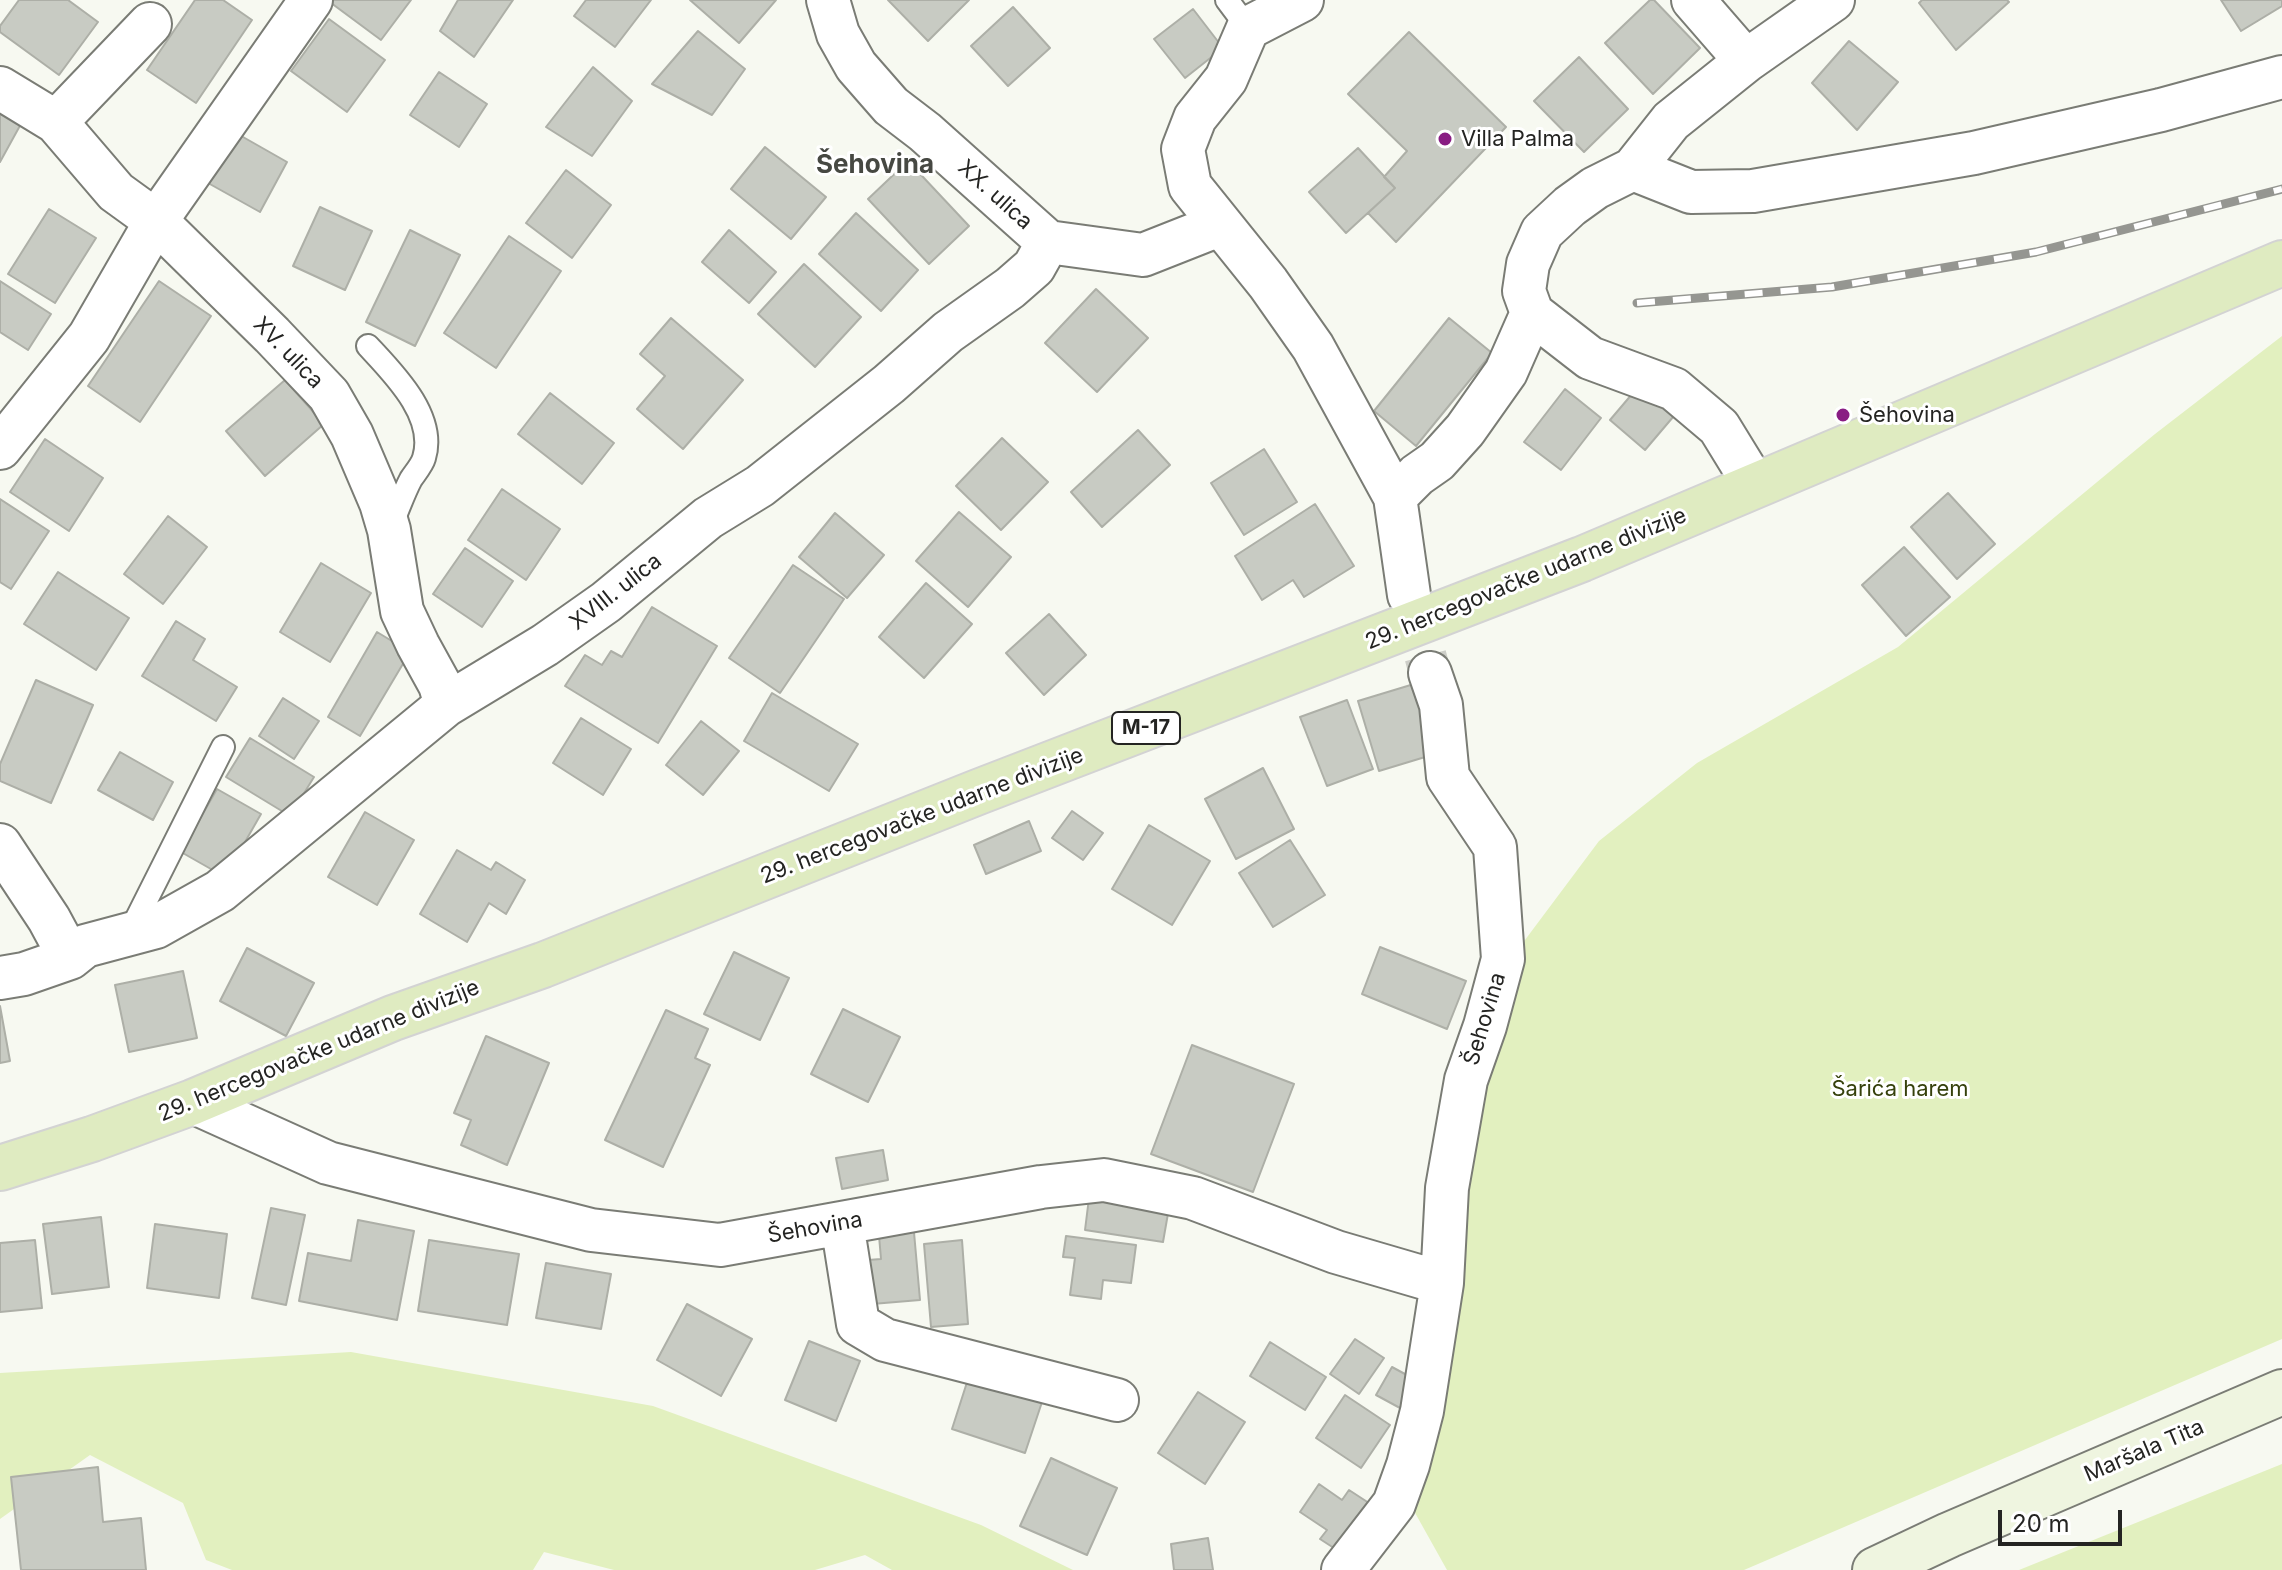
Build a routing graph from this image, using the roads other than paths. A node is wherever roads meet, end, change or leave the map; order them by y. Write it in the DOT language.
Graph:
graph roads {
  1 [pos="311,0"];
  2 [pos="828,0"];
  3 [pos="1302,0"];
  4 [pos="1693,0"];
  5 [pos="1833,0"];
  6 [pos="1237,14"];
  7 [pos="150,24"];
  8 [pos="1746,61"];
  9 [pos="2282,77"];
  10 [pos="0,88"];
  11 [pos="56,122"];
  12 [pos="1633,169"];
  13 [pos="156,221"];
  14 [pos="1219,225"];
  15 [pos="1048,242"];
  16 [pos="2282,263"];
  17 [pos="1532,313"];
  18 [pos="368,346"];
  19 [pos="0,448"];
  20 [pos="1754,484"];
  21 [pos="1395,497"];
  22 [pos="389,530"];
  23 [pos="1409,595"];
  24 [pos="1430,673"];
  25 [pos="446,705"];
  26 [pos="223,747"];
  27 [pos="0,845"];
  28 [pos="128,935"];
  29 [pos="70,958"];
  30 [pos="0,978"];
  31 [pos="193,1102"];
  32 [pos="0,1168"];
  33 [pos="842,1223"];
  34 [pos="1442,1283"];
  35 [pos="2282,1392"];
  36 [pos="1117,1400"];
  37 [pos="1343,1570"];
  38 [pos="1875,1570"];
  1 -- 13 [label="street"];
  2 -- 15 [label="street, XX. ulica"];
  3 -- 6 [label="street"];
  4 -- 8 [label="street"];
  5 -- 8 [label="street"];
  6 -- 14 [label="street"];
  7 -- 11 [label="street"];
  8 -- 12 [label="street"];
  9 -- 12 [label="street"];
  10 -- 11 [label="street, XV. ulica"];
  11 -- 13 [label="street, XV. ulica"];
  12 -- 17 [label="street"];
  13 -- 19 [label="street"];
  13 -- 22 [label="street, XV. ulica"];
  14 -- 15 [label="street"];
  14 -- 21 [label="street"];
  15 -- 25 [label="street, XVIII. ulica"];
  16 -- 20 [label="main road, 29. hercegovačke udarne divizije / M-17"];
  17 -- 20 [label="street"];
  17 -- 21 [label="street"];
  18 -- 22 [label="lane"];
  20 -- 31 [label="main road, 29. hercegovačke udarne divizije / M-17"];
  21 -- 23 [label="street"];
  22 -- 25 [label="street, XV. ulica"];
  24 -- 34 [label="street, Šehovina"];
  25 -- 28 [label="street, XVIII. ulica"];
  26 -- 28 [label="lane"];
  27 -- 29 [label="street"];
  28 -- 29 [label="street, XVIII. ulica"];
  29 -- 30 [label="street, XVIII. ulica"];
  31 -- 32 [label="main road, 29. hercegovačke udarne divizije / M-17"];
  31 -- 33 [label="street, Šehovina"];
  33 -- 34 [label="street, Šehovina"];
  33 -- 36 [label="street"];
  34 -- 37 [label="street, Šehovina"];
  35 -- 38 [label="street, Maršala Tita"];
}
